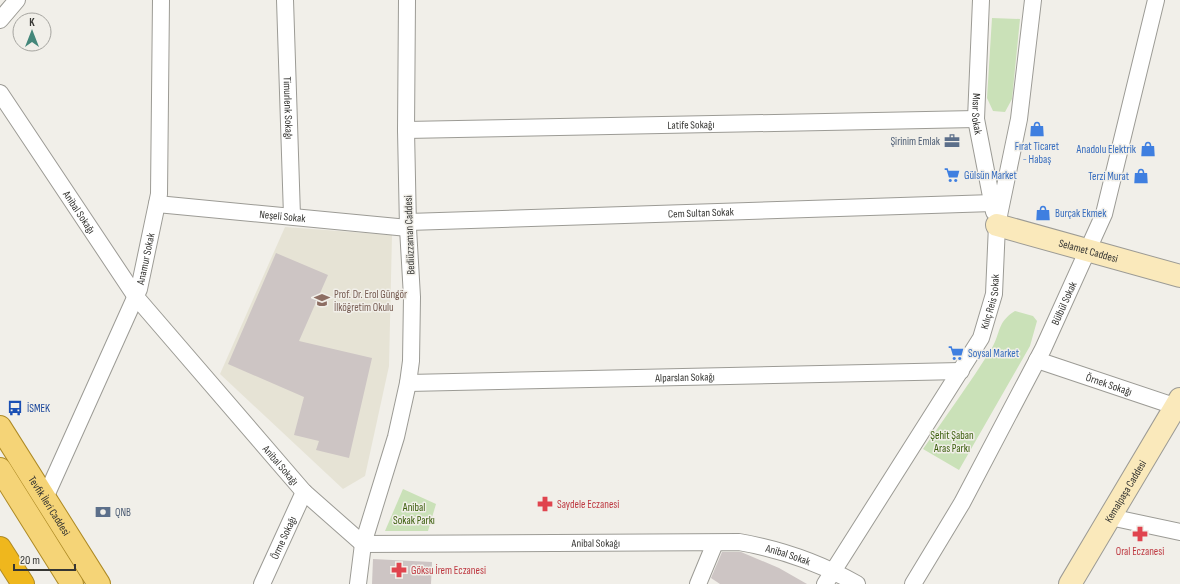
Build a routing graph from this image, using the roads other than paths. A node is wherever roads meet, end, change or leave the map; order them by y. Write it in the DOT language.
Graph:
graph roads {
  1 [pos="17,0"];
  2 [pos="161,0"];
  3 [pos="285,0"];
  4 [pos="408,0"];
  5 [pos="981,0"];
  6 [pos="1033,0"];
  7 [pos="1156,0"];
  8 [pos="0,20"];
  9 [pos="0,93"];
  10 [pos="976,119"];
  11 [pos="406,130"];
  12 [pos="993,203"];
  13 [pos="157,204"];
  14 [pos="292,216"];
  15 [pos="408,225"];
  16 [pos="997,225"];
  17 [pos="1087,251"];
  18 [pos="1180,276"];
  19 [pos="136,297"];
  20 [pos="1037,360"];
  21 [pos="961,371"];
  22 [pos="408,383"];
  23 [pos="1179,405"];
  24 [pos="0,427"];
  25 [pos="0,469"];
  26 [pos="304,492"];
  27 [pos="45,498"];
  28 [pos="1110,517"];
  29 [pos="1180,532"];
  30 [pos="715,543"];
  31 [pos="363,544"];
  32 [pos="0,548"];
  33 [pos="829,577"];
  34 [pos="23,584"];
  35 [pos="72,584"];
  36 [pos="99,584"];
  37 [pos="262,584"];
  38 [pos="358,584"];
  39 [pos="698,584"];
  40 [pos="858,584"];
  41 [pos="913,584"];
  42 [pos="1070,584"];
  1 -- 8 [label="street"];
  2 -- 13 [label="street, Anamur Sokak"];
  3 -- 14 [label="street, Timurlenk Sokağı"];
  4 -- 11 [label="street, Bediüzzaman Caddesi"];
  5 -- 10 [label="street, Mısır Sokak"];
  6 -- 16 [label="street, Kılıç Reis Sokak"];
  7 -- 17 [label="street, Bülbül Sokak"];
  9 -- 19 [label="street, Anibal Sokağı"];
  10 -- 11 [label="street, Latife Sokağı"];
  10 -- 12 [label="street, Mısır Sokak"];
  11 -- 15 [label="street, Bediüzzaman Caddesi"];
  12 -- 15 [label="street, Cem Sultan Sokak"];
  12 -- 16 [label="street, Mısır Sokak"];
  13 -- 14 [label="street, Neşeli Sokak"];
  13 -- 19 [label="street, Anamur Sokak"];
  14 -- 15 [label="street, Neşeli Sokak"];
  15 -- 22 [label="street, Bediüzzaman Caddesi"];
  16 -- 17 [label="street, Selamet Caddesi"];
  16 -- 21 [label="street, Kılıç Reis Sokak"];
  17 -- 18 [label="street, Selamet Caddesi"];
  17 -- 20 [label="street, Bülbül Sokak"];
  19 -- 26 [label="street, Anibal Sokağı"];
  19 -- 27 [label="street, Anamur Sokak"];
  20 -- 23 [label="street, Örnek Sokağı"];
  20 -- 41 [label="street, Bülbül Sokak"];
  21 -- 22 [label="street, Alparslan Sokağı"];
  21 -- 33 [label="street, Kılıç Reis Sokak"];
  22 -- 31 [label="street, Bediüzzaman Caddesi"];
  23 -- 28 [label="street, Kemalpaşa Caddesi"];
  24 -- 27 [label="main road, Tevfik İleri Caddesi"];
  25 -- 35 [label="main road, Tevfik İleri Caddesi"];
  26 -- 31 [label="street, Anibal Sokağı"];
  26 -- 37 [label="street, Örme Sokağı"];
  27 -- 36 [label="main road, Tevfik İleri Caddesi"];
  28 -- 29 [label="street"];
  28 -- 42 [label="street, Kemalpaşa Caddesi"];
  30 -- 31 [label="street, Anibal Sokağı"];
  30 -- 33 [label="street, Anibal Sokak"];
  30 -- 39 [label="street"];
  31 -- 38 [label="street, Bediüzzaman Caddesi"];
  32 -- 34 [label="highway"];
  33 -- 40 [label="street, Anibal Sokak"];
}
